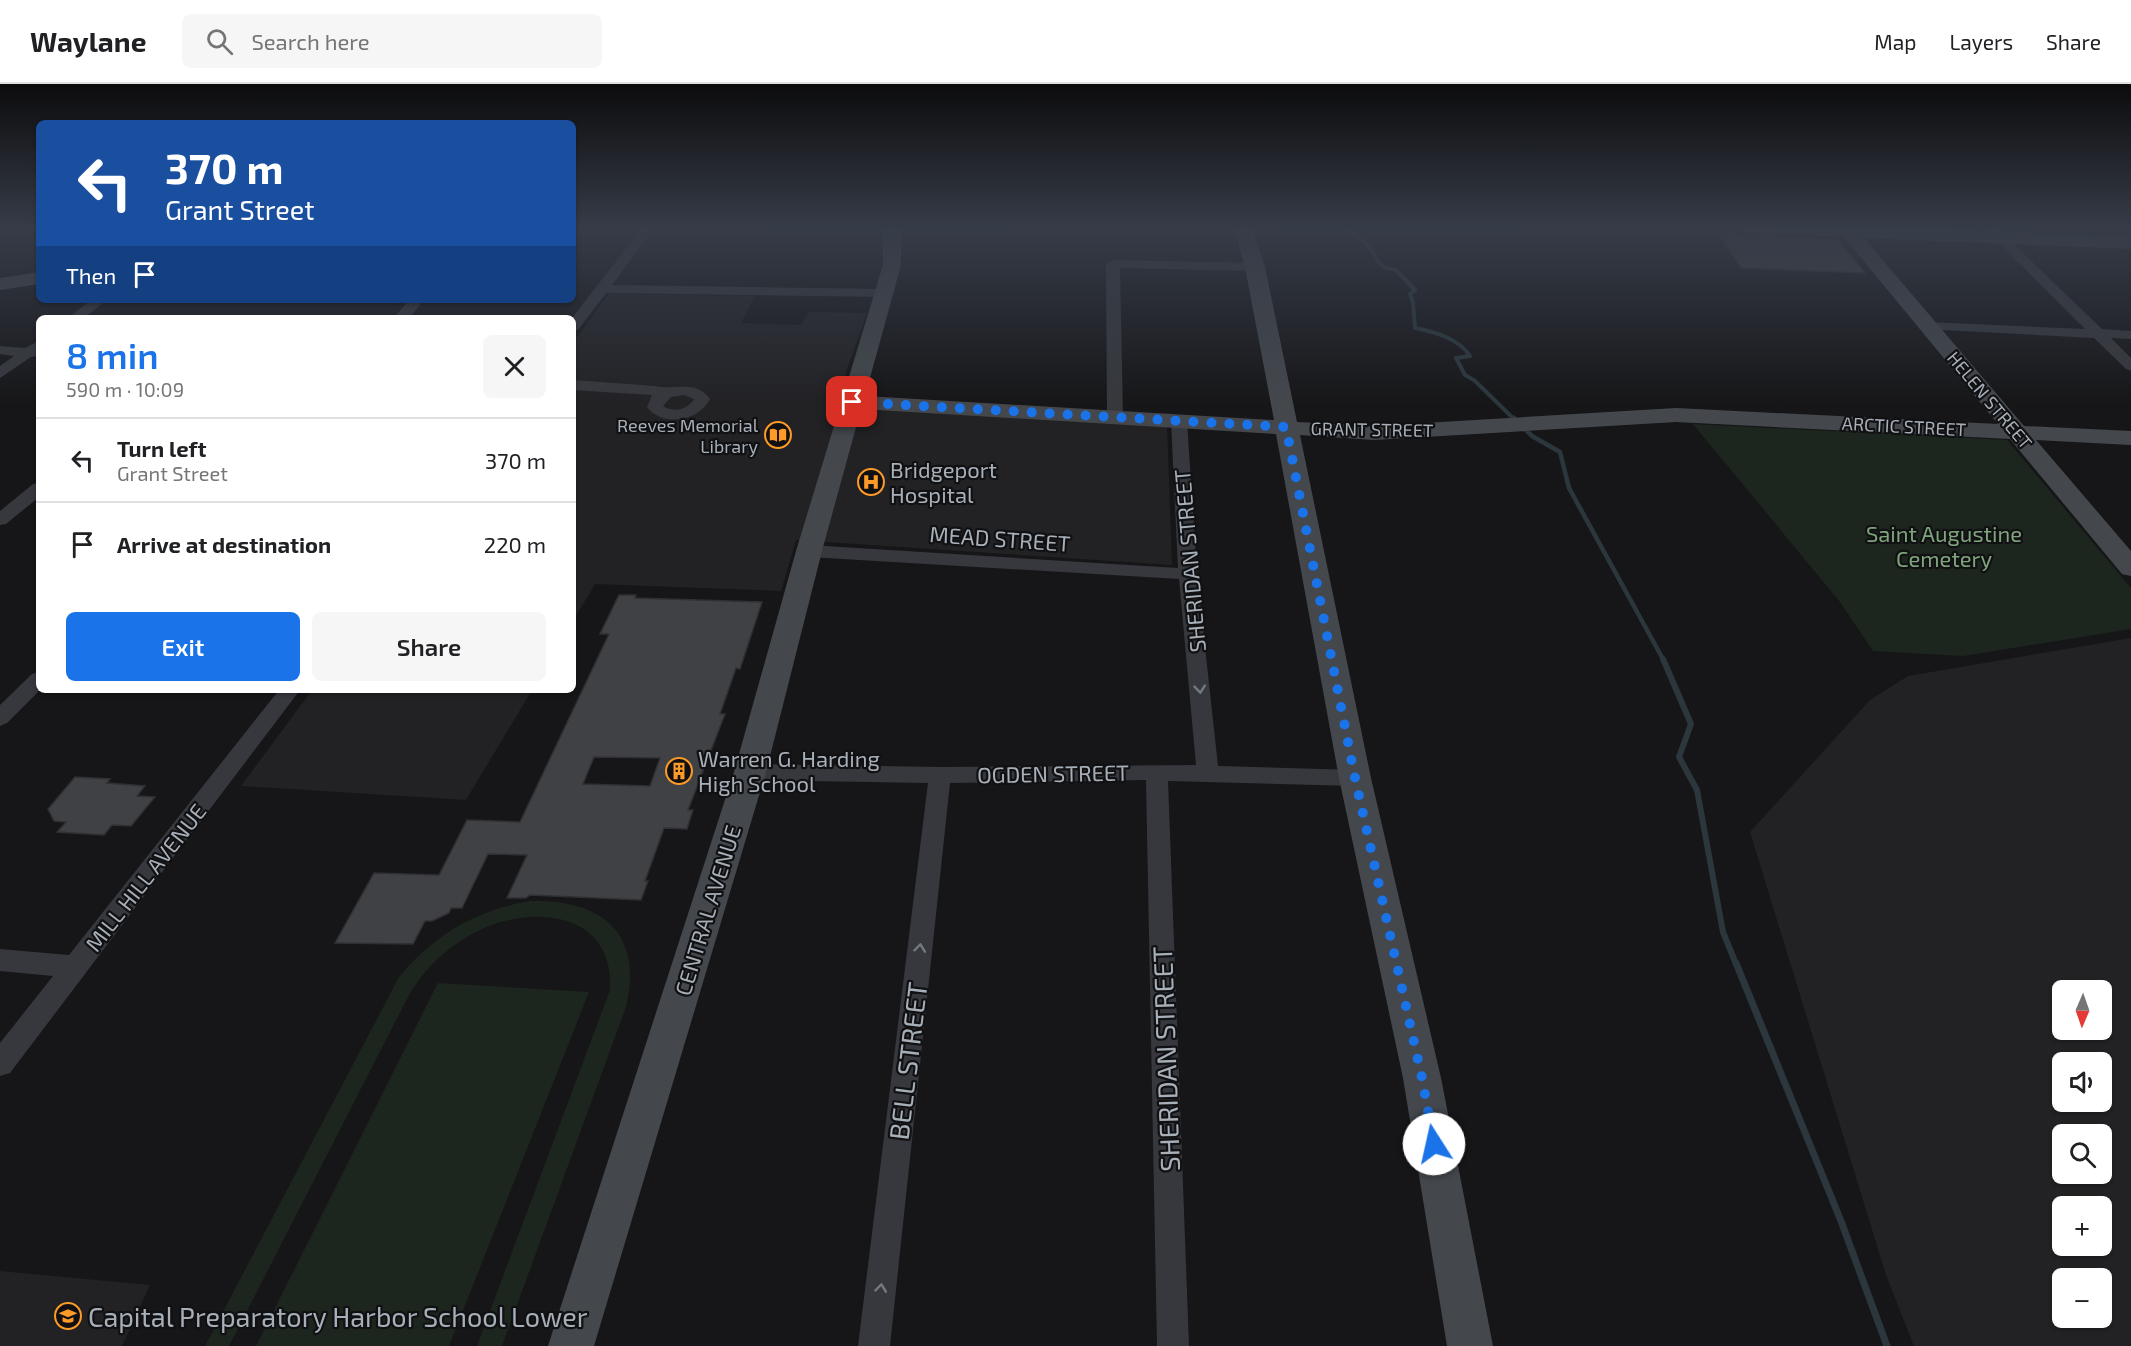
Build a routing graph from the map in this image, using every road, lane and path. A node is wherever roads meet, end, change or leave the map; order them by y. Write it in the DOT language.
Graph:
graph roads {
  1 [pos="886,287"];
  2 [pos="1113,287"];
  3 [pos="1259,287"];
  4 [pos="1895,287"];
  5 [pos="2050,287"];
  6 [pos="600,289"];
  7 [pos="884,293"];
  8 [pos="96,303"];
  9 [pos="414,303"];
  10 [pos="79,315"];
  11 [pos="404,315"];
  12 [pos="576,323"];
  13 [pos="1928,326"];
  14 [pos="2097,333"];
  15 [pos="2131,335"];
  16 [pos="36,350"];
  17 [pos="0,351"];
  18 [pos="2131,366"];
  19 [pos="0,373"];
  20 [pos="576,385"];
  21 [pos="663,395"];
  22 [pos="852,402"];
  23 [pos="1676,415"];
  24 [pos="1115,417"];
  25 [pos="1179,421"];
  26 [pos="1286,427"];
  27 [pos="2018,432"];
  28 [pos="2131,438"];
  29 [pos="36,490"];
  30 [pos="0,520"];
  31 [pos="809,550"];
  32 [pos="2129,565"];
  33 [pos="1188,574"];
  34 [pos="36,682"];
  35 [pos="288,693"];
  36 [pos="0,718"];
  37 [pos="750,772"];
  38 [pos="1157,772"];
  39 [pos="1209,773"];
  40 [pos="940,775"];
  41 [pos="1355,778"];
  42 [pos="0,960"];
  43 [pos="75,967"];
  44 [pos="0,1064"];
  45 [pos="571,1346"];
  46 [pos="874,1346"];
  47 [pos="1173,1346"];
  48 [pos="1470,1346"];
  1 -- 7 [label="main road, CENTRAL AVENUE"];
  2 -- 24 [label="street"];
  3 -- 26 [label="main road"];
  4 -- 13 [label="main road, HELEN STREET"];
  5 -- 14 [label="street"];
  6 -- 7 [label="street"];
  6 -- 12 [label="street"];
  7 -- 22 [label="main road, CENTRAL AVENUE"];
  8 -- 10 [label="street"];
  9 -- 11 [label="street"];
  13 -- 14 [label="street"];
  13 -- 27 [label="main road, HELEN STREET"];
  14 -- 15 [label="street"];
  14 -- 18 [label="street"];
  16 -- 17 [label="street"];
  16 -- 19 [label="street"];
  20 -- 21 [label="street"];
  22 -- 24 [label="main road, GRANT STREET"];
  22 -- 31 [label="main road, CENTRAL AVENUE"];
  23 -- 26 [label="main road, GRANT STREET"];
  23 -- 27 [label="main road, ARCTIC STREET"];
  24 -- 25 [label="main road, GRANT STREET"];
  25 -- 26 [label="main road, GRANT STREET"];
  25 -- 33 [label="street, SHERIDAN STREET"];
  26 -- 41 [label="main road"];
  27 -- 28 [label="main road, ARCTIC STREET"];
  27 -- 32 [label="main road, HELEN STREET"];
  29 -- 30 [label="street"];
  31 -- 33 [label="street, MEAD STREET"];
  31 -- 37 [label="main road, CENTRAL AVENUE"];
  33 -- 39 [label="street, SHERIDAN STREET, one-way"];
  34 -- 36 [label="street"];
  35 -- 43 [label="street, MILL HILL AVENUE"];
  37 -- 40 [label="street, OGDEN STREET"];
  37 -- 45 [label="main road, CENTRAL AVENUE"];
  38 -- 39 [label="street, OGDEN STREET"];
  38 -- 40 [label="street, OGDEN STREET"];
  38 -- 47 [label="street, SHERIDAN STREET"];
  39 -- 41 [label="street, OGDEN STREET"];
  46 -- 40 [label="street, BELL STREET, one-way"];
  41 -- 48 [label="main road"];
  42 -- 43 [label="street"];
  43 -- 44 [label="street, MILL HILL AVENUE"];
}
